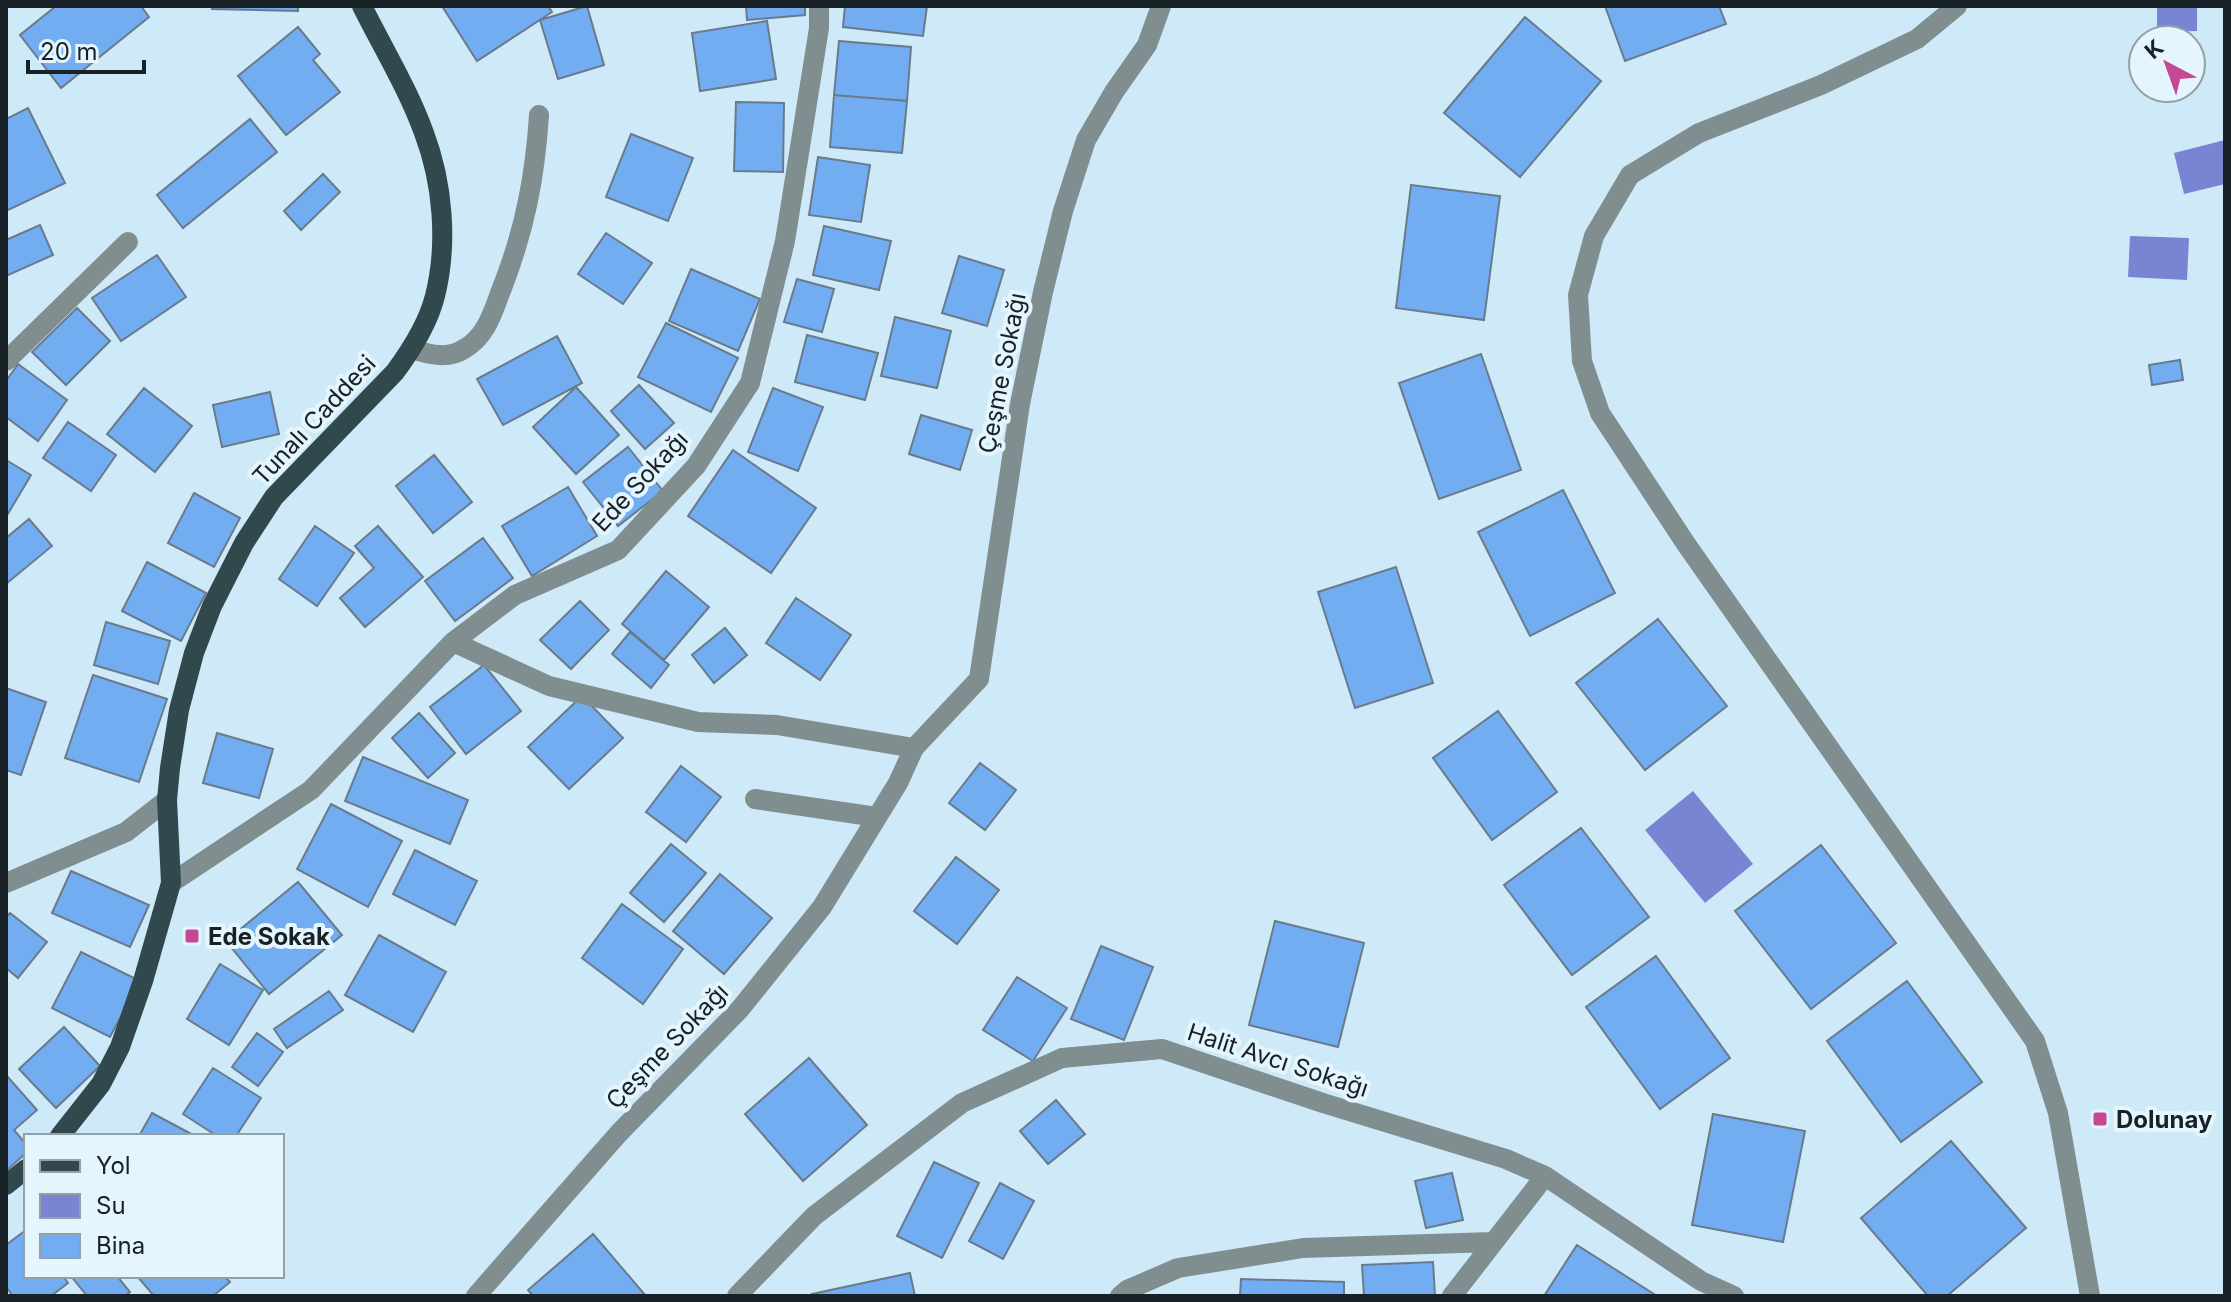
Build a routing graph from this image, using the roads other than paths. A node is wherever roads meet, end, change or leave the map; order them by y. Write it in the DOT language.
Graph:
graph roads {
  1 [pos="362,6"];
  2 [pos="819,6"];
  3 [pos="1161,6"];
  4 [pos="1957,6"];
  5 [pos="539,115"];
  6 [pos="128,242"];
  7 [pos="411,349"];
  8 [pos="6,361"];
  9 [pos="453,642"];
  10 [pos="914,748"];
  11 [pos="755,799"];
  12 [pos="167,800"];
  13 [pos="877,817"];
  14 [pos="6,883"];
  15 [pos="171,883"];
  16 [pos="62,1134"];
  17 [pos="24,1171"];
  18 [pos="1545,1176"];
  19 [pos="6,1185"];
  20 [pos="1493,1242"];
  21 [pos="1697,1289"];
  22 [pos="476,1296"];
  23 [pos="737,1296"];
  24 [pos="1120,1296"];
  25 [pos="1452,1296"];
  26 [pos="1734,1296"];
  27 [pos="2090,1296"];
  1 -- 7 [label="main road, Tunalı Caddesi"];
  2 -- 9 [label="street, Ede Sokağı"];
  3 -- 10 [label="street, Çeşme Sokağı"];
  4 -- 27 [label="street"];
  5 -- 7 [label="street"];
  6 -- 8 [label="street"];
  7 -- 12 [label="main road, Tunalı Caddesi"];
  9 -- 10 [label="street"];
  9 -- 15 [label="street, Ede Sokağı"];
  10 -- 13 [label="street, Çeşme Sokağı"];
  11 -- 13 [label="street"];
  12 -- 14 [label="street"];
  12 -- 15 [label="main road, Tunalı Caddesi"];
  13 -- 22 [label="street, Çeşme Sokağı"];
  15 -- 16 [label="main road, Tunalı Caddesi"];
  17 -- 19 [label="main road"];
  18 -- 20 [label="street"];
  18 -- 21 [label="street, Halit Avcı Sokağı"];
  18 -- 23 [label="street, Halit Avcı Sokağı"];
  20 -- 24 [label="street"];
  20 -- 25 [label="street"];
  21 -- 26 [label="street, Halit Avcı Sokağı"];
}
